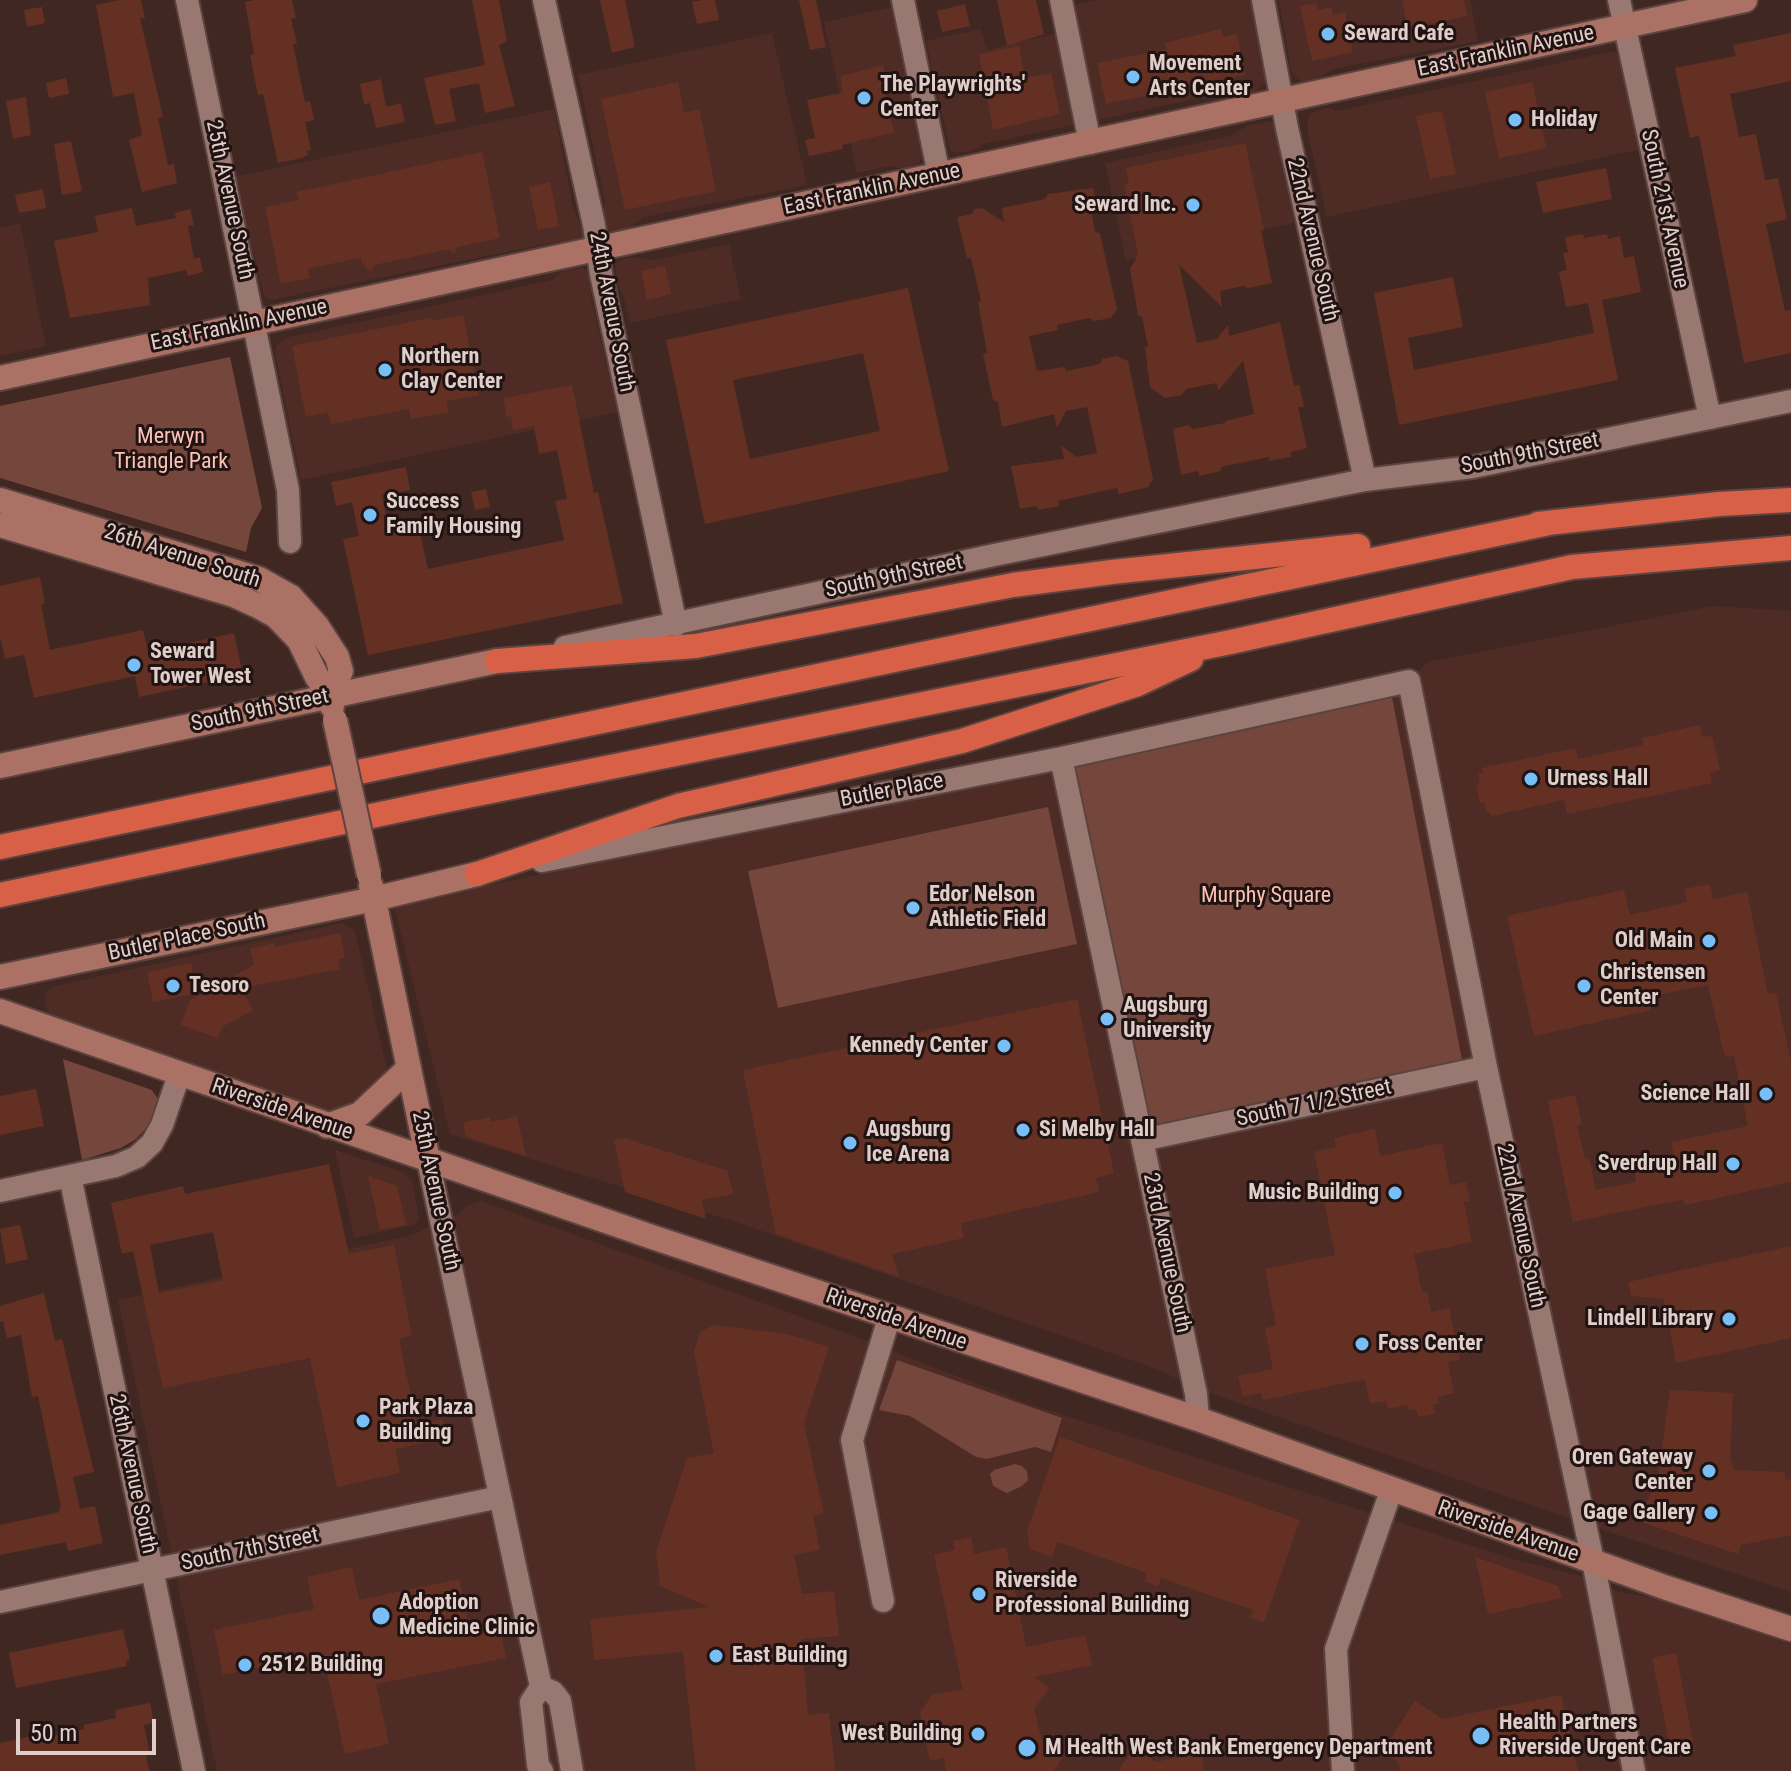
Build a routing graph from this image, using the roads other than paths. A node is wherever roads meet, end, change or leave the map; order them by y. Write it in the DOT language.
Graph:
graph roads {
  1 [pos="187,0"];
  2 [pos="544,0"];
  3 [pos="903,0"];
  4 [pos="1061,0"];
  5 [pos="1263,0"];
  6 [pos="1619,0"];
  7 [pos="1745,0"];
  8 [pos="1624,26"];
  9 [pos="1282,100"];
  10 [pos="1090,143"];
  11 [pos="939,175"];
  12 [pos="598,249"];
  13 [pos="255,322"];
  14 [pos="0,378"];
  15 [pos="1791,401"];
  16 [pos="1710,418"];
  17 [pos="1365,480"];
  18 [pos="0,500"];
  19 [pos="1791,500"];
  20 [pos="1554,522"];
  21 [pos="0,525"];
  22 [pos="290,542"];
  23 [pos="1791,548"];
  24 [pos="676,625"];
  25 [pos="1226,643"];
  26 [pos="497,661"];
  27 [pos="1409,681"];
  28 [pos="330,696"];
  29 [pos="1061,758"];
  30 [pos="0,766"];
  31 [pos="0,847"];
  32 [pos="477,874"];
  33 [pos="371,887"];
  34 [pos="0,895"];
  35 [pos="0,977"];
  36 [pos="0,1011"];
  37 [pos="1486,1067"];
  38 [pos="409,1068"];
  39 [pos="179,1075"];
  40 [pos="327,1126"];
  41 [pos="1142,1140"];
  42 [pos="428,1160"];
  43 [pos="70,1176"];
  44 [pos="0,1191"];
  45 [pos="889,1318"];
  46 [pos="1198,1419"];
  47 [pos="1391,1491"];
  48 [pos="500,1497"];
  49 [pos="1593,1561"];
  50 [pos="153,1571"];
  51 [pos="883,1601"];
  52 [pos="0,1602"];
  53 [pos="1791,1629"];
  54 [pos="541,1687"];
  55 [pos="194,1771"];
  56 [pos="542,1771"];
  57 [pos="572,1771"];
  58 [pos="1343,1771"];
  59 [pos="1634,1771"];
  1 -- 13 [label="street, 25th Avenue South"];
  2 -- 12 [label="street, 24th Avenue South"];
  3 -- 11 [label="street"];
  4 -- 10 [label="street"];
  5 -- 9 [label="street, 22nd Avenue South"];
  6 -- 8 [label="street, South 21st Avenue"];
  7 -- 8 [label="street, East Franklin Avenue"];
  8 -- 9 [label="street, East Franklin Avenue"];
  8 -- 16 [label="street, South 21st Avenue"];
  9 -- 10 [label="street, East Franklin Avenue"];
  9 -- 17 [label="street, 22nd Avenue South"];
  10 -- 11 [label="street, East Franklin Avenue"];
  11 -- 12 [label="street, East Franklin Avenue"];
  12 -- 13 [label="street, East Franklin Avenue"];
  12 -- 24 [label="street, 24th Avenue South"];
  13 -- 14 [label="street, East Franklin Avenue"];
  13 -- 22 [label="street, 25th Avenue South"];
  15 -- 16 [label="street, South 9th Street"];
  16 -- 17 [label="street, South 9th Street"];
  17 -- 24 [label="street, South 9th Street"];
  18 -- 28 [label="street, 26th Avenue South"];
  19 -- 20 [label="highway"];
  20 -- 26 [label="highway"];
  20 -- 31 [label="highway"];
  21 -- 28 [label="street, 26th Avenue South"];
  23 -- 25 [label="highway"];
  24 -- 26 [label="street, South 9th Street"];
  25 -- 32 [label="highway"];
  25 -- 34 [label="highway"];
  26 -- 28 [label="street, South 9th Street"];
  27 -- 29 [label="street, Butler Place"];
  27 -- 37 [label="street, 22nd Avenue South"];
  28 -- 30 [label="street, South 9th Street"];
  28 -- 33 [label="street, 25th Avenue South, bridge"];
  29 -- 32 [label="street, Butler Place"];
  29 -- 41 [label="street, 23rd Avenue South"];
  32 -- 33 [label="street, Butler Place"];
  33 -- 35 [label="street, Butler Place South"];
  33 -- 38 [label="street, 25th Avenue South"];
  36 -- 39 [label="street, Riverside Avenue"];
  37 -- 41 [label="street, South 7 1/2 Street"];
  37 -- 49 [label="street, 22nd Avenue South"];
  38 -- 40 [label="street"];
  38 -- 42 [label="street, 25th Avenue South"];
  39 -- 40 [label="street, Riverside Avenue"];
  39 -- 43 [label="street"];
  40 -- 42 [label="street, Riverside Avenue"];
  41 -- 46 [label="street, 23rd Avenue South"];
  42 -- 45 [label="street, Riverside Avenue"];
  42 -- 48 [label="street, 25th Avenue South"];
  43 -- 44 [label="street"];
  43 -- 50 [label="street, 26th Avenue South"];
  45 -- 46 [label="street, Riverside Avenue"];
  45 -- 51 [label="street"];
  46 -- 47 [label="street, Riverside Avenue"];
  47 -- 49 [label="street, Riverside Avenue"];
  47 -- 58 [label="street"];
  48 -- 50 [label="street, South 7th Street"];
  48 -- 54 [label="street, 25th Avenue South"];
  49 -- 53 [label="street, Riverside Avenue"];
  49 -- 59 [label="street, 22nd Avenue South"];
  50 -- 52 [label="street, South 7th Street"];
  50 -- 55 [label="street, 26th Avenue South"];
  54 -- 56 [label="street, 25th Avenue South"];
  54 -- 57 [label="street, 25th Avenue South"];
}
